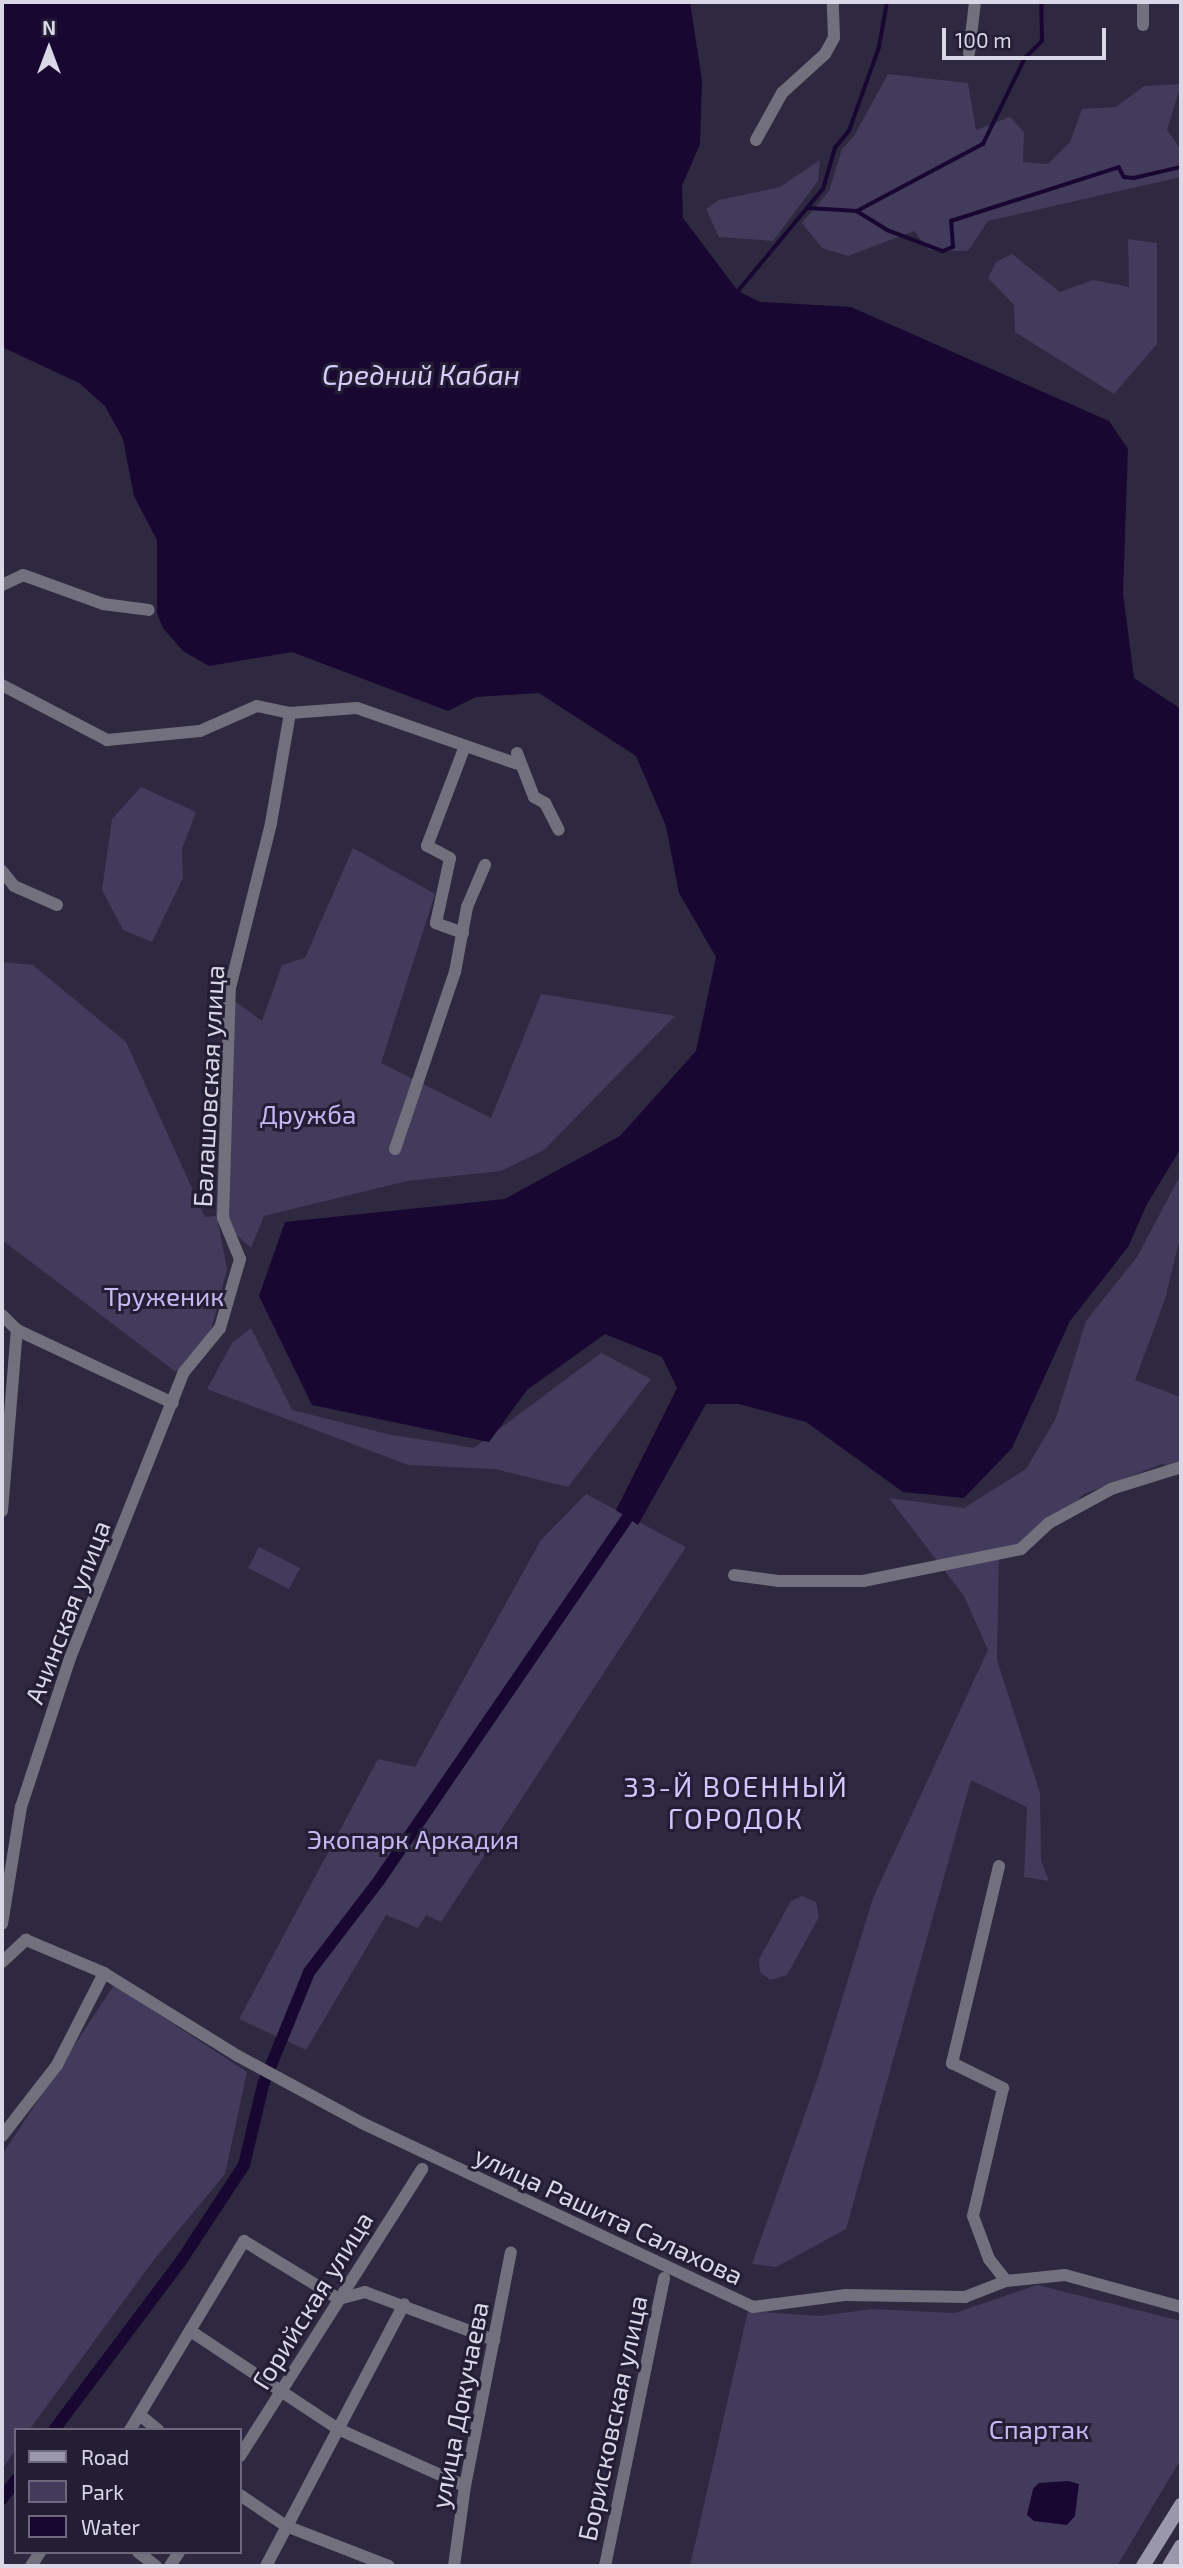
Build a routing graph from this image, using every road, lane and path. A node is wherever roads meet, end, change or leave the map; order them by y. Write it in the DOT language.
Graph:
graph roads {
  1 [pos="833,2"];
  2 [pos="975,2"];
  3 [pos="1143,2"];
  4 [pos="1143,25"];
  5 [pos="969,54"];
  6 [pos="756,140"];
  7 [pos="2,585"];
  8 [pos="149,610"];
  9 [pos="2,685"];
  10 [pos="290,713"];
  11 [pos="465,746"];
  12 [pos="559,830"];
  13 [pos="485,865"];
  14 [pos="2,871"];
  15 [pos="57,905"];
  16 [pos="463,933"];
  17 [pos="395,1149"];
  18 [pos="2,1315"];
  19 [pos="16,1331"];
  20 [pos="173,1403"];
  21 [pos="1180,1466"];
  22 [pos="2,1511"];
  23 [pos="734,1575"];
  24 [pos="999,1866"];
  25 [pos="2,1924"];
  26 [pos="2,1962"];
  27 [pos="104,1973"];
  28 [pos="2,2136"];
  29 [pos="422,2169"];
  30 [pos="511,2252"];
  31 [pos="664,2278"];
  32 [pos="1006,2281"];
  33 [pos="339,2300"];
  34 [pos="404,2304"];
  35 [pos="1181,2307"];
  36 [pos="192,2332"];
  37 [pos="494,2340"];
  38 [pos="280,2393"];
  39 [pos="141,2416"];
  40 [pos="132,2428"];
  41 [pos="156,2428"];
  42 [pos="338,2429"];
  43 [pos="242,2453"];
  44 [pos="465,2486"];
  45 [pos="242,2496"];
  46 [pos="1181,2505"];
  47 [pos="286,2526"];
  48 [pos="1181,2546"];
  49 [pos="141,2554"];
  50 [pos="156,2566"];
  51 [pos="266,2566"];
  52 [pos="390,2566"];
  53 [pos="454,2566"];
  54 [pos="605,2566"];
  55 [pos="1143,2566"];
  56 [pos="1168,2566"];
  1 -- 6 [label="street"];
  2 -- 5 [label="street"];
  3 -- 4 [label="street"];
  7 -- 8 [label="street"];
  9 -- 10 [label="street"];
  10 -- 11 [label="street"];
  10 -- 20 [label="street, Балашовская улица"];
  11 -- 12 [label="street"];
  11 -- 16 [label="street"];
  13 -- 16 [label="street"];
  14 -- 15 [label="street"];
  16 -- 17 [label="street"];
  18 -- 19 [label="street"];
  19 -- 20 [label="street"];
  19 -- 22 [label="street"];
  20 -- 25 [label="street, Ачинская улица"];
  21 -- 23 [label="street"];
  24 -- 32 [label="street"];
  26 -- 27 [label="street"];
  27 -- 28 [label="street"];
  27 -- 32 [label="street, улица Рашита Салахова"];
  29 -- 33 [label="street, Горийская улица"];
  30 -- 37 [label="street, улица Докучаева"];
  31 -- 54 [label="street, Борисковская улица"];
  32 -- 35 [label="street, улица Рашита Салахова"];
  33 -- 34 [label="street"];
  33 -- 36 [label="street"];
  33 -- 38 [label="street, Горийская улица"];
  34 -- 37 [label="street"];
  34 -- 42 [label="street"];
  36 -- 38 [label="street"];
  36 -- 39 [label="street"];
  37 -- 44 [label="street, улица Докучаева"];
  38 -- 42 [label="street"];
  38 -- 43 [label="street, Горийская улица"];
  39 -- 40 [label="street"];
  39 -- 41 [label="street"];
  42 -- 44 [label="street"];
  42 -- 47 [label="street"];
  44 -- 53 [label="street, улица Докучаева"];
  45 -- 47 [label="street"];
  46 -- 55 [label="main road"];
  47 -- 51 [label="street"];
  47 -- 52 [label="street"];
  48 -- 56 [label="main road"];
  49 -- 50 [label="street"];
}
